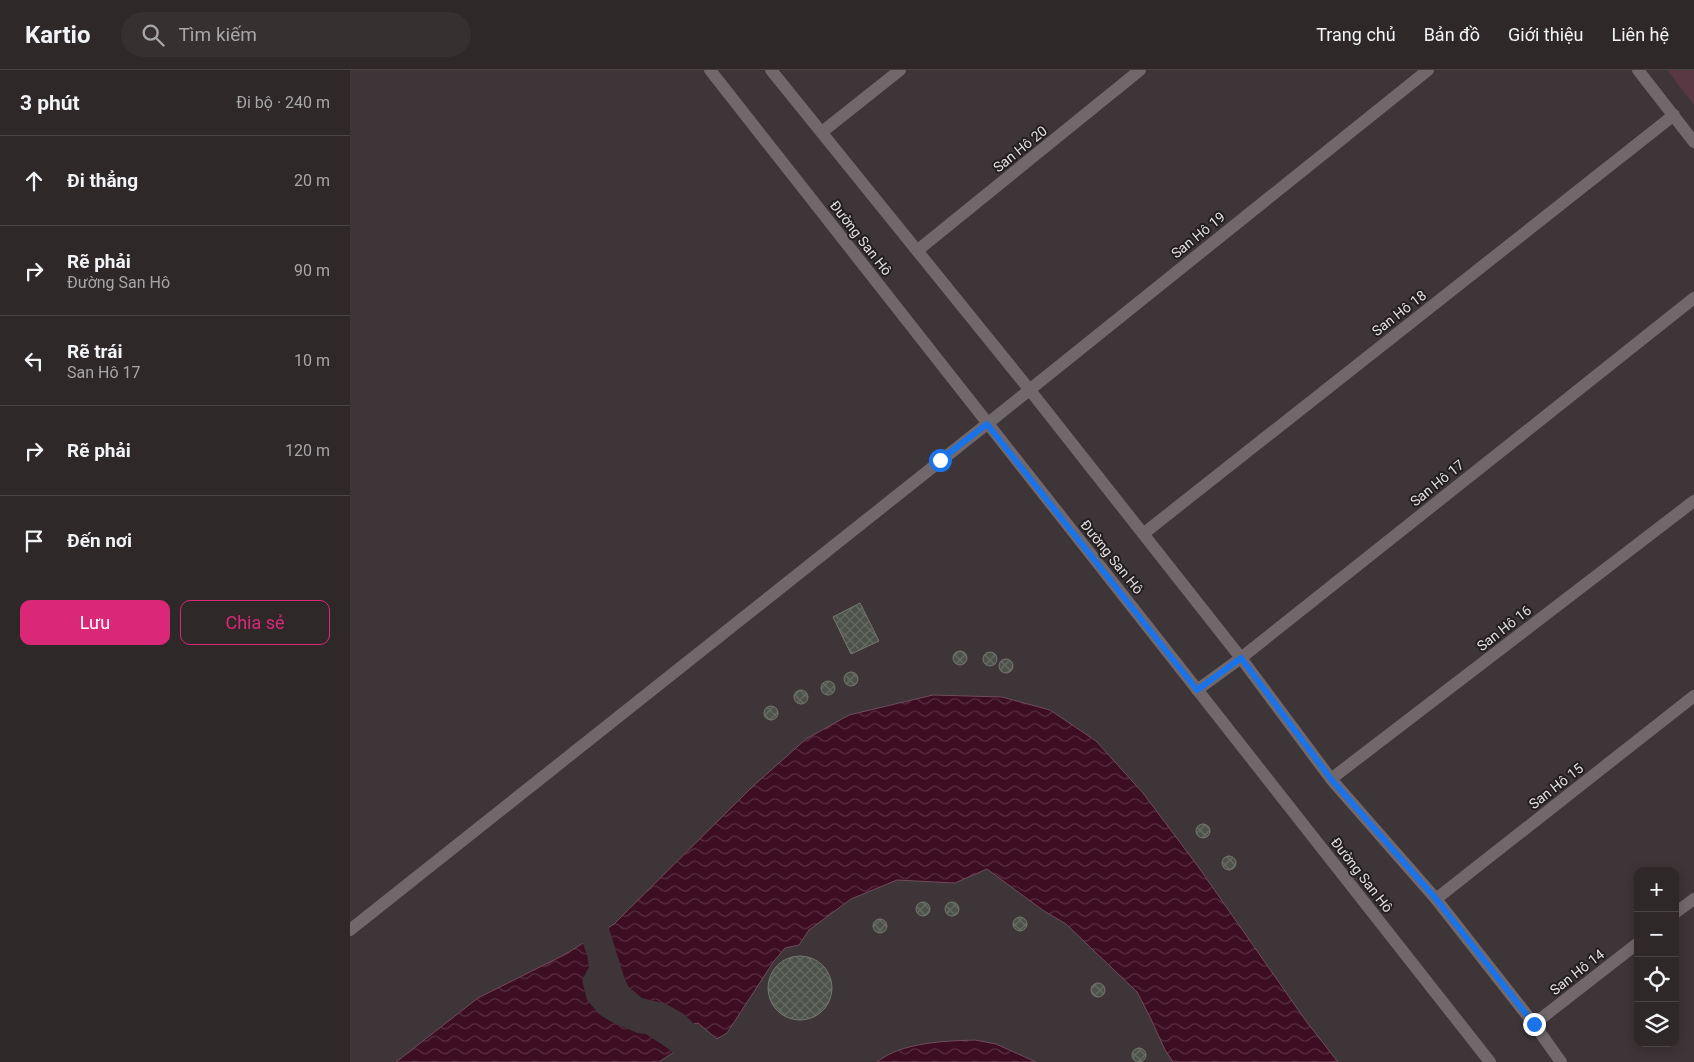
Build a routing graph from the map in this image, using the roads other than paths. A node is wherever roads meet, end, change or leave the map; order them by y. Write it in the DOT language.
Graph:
graph roads {
  1 [pos="710,70"];
  2 [pos="771,70"];
  3 [pos="900,70"];
  4 [pos="1140,70"];
  5 [pos="1428,70"];
  6 [pos="1638,70"];
  7 [pos="1674,115"];
  8 [pos="822,132"];
  9 [pos="1694,142"];
  10 [pos="918,250"];
  11 [pos="1694,298"];
  12 [pos="1029,389"];
  13 [pos="987,424"];
  14 [pos="1694,501"];
  15 [pos="1143,534"];
  16 [pos="1241,658"];
  17 [pos="1197,690"];
  18 [pos="1694,696"];
  19 [pos="1331,779"];
  20 [pos="1436,899"];
  21 [pos="1694,899"];
  22 [pos="1676,912"];
  23 [pos="350,930"];
  24 [pos="1634,946"];
  25 [pos="1534,1024"];
  26 [pos="1490,1062"];
  27 [pos="1561,1062"];
  1 -- 13 [label="street, Đường San Hô"];
  2 -- 8 [label="street"];
  3 -- 8 [label="street"];
  4 -- 10 [label="street, San Hô 20"];
  5 -- 12 [label="street, San Hô 19"];
  6 -- 7 [label="street"];
  7 -- 9 [label="street"];
  7 -- 15 [label="street, San Hô 18"];
  8 -- 10 [label="street"];
  10 -- 12 [label="street"];
  11 -- 16 [label="street, San Hô 17"];
  12 -- 13 [label="street, San Hô 19"];
  12 -- 15 [label="street"];
  13 -- 17 [label="street, Đường San Hô"];
  13 -- 23 [label="street, San Hô 19"];
  14 -- 19 [label="street, San Hô 16"];
  15 -- 16 [label="street"];
  16 -- 17 [label="street, San Hô 17"];
  16 -- 19 [label="street"];
  17 -- 26 [label="street, Đường San Hô"];
  18 -- 20 [label="street, San Hô 15"];
  19 -- 20 [label="street"];
  20 -- 25 [label="street"];
  21 -- 22 [label="street"];
  24 -- 25 [label="street, San Hô 14"];
  25 -- 27 [label="street"];
}
